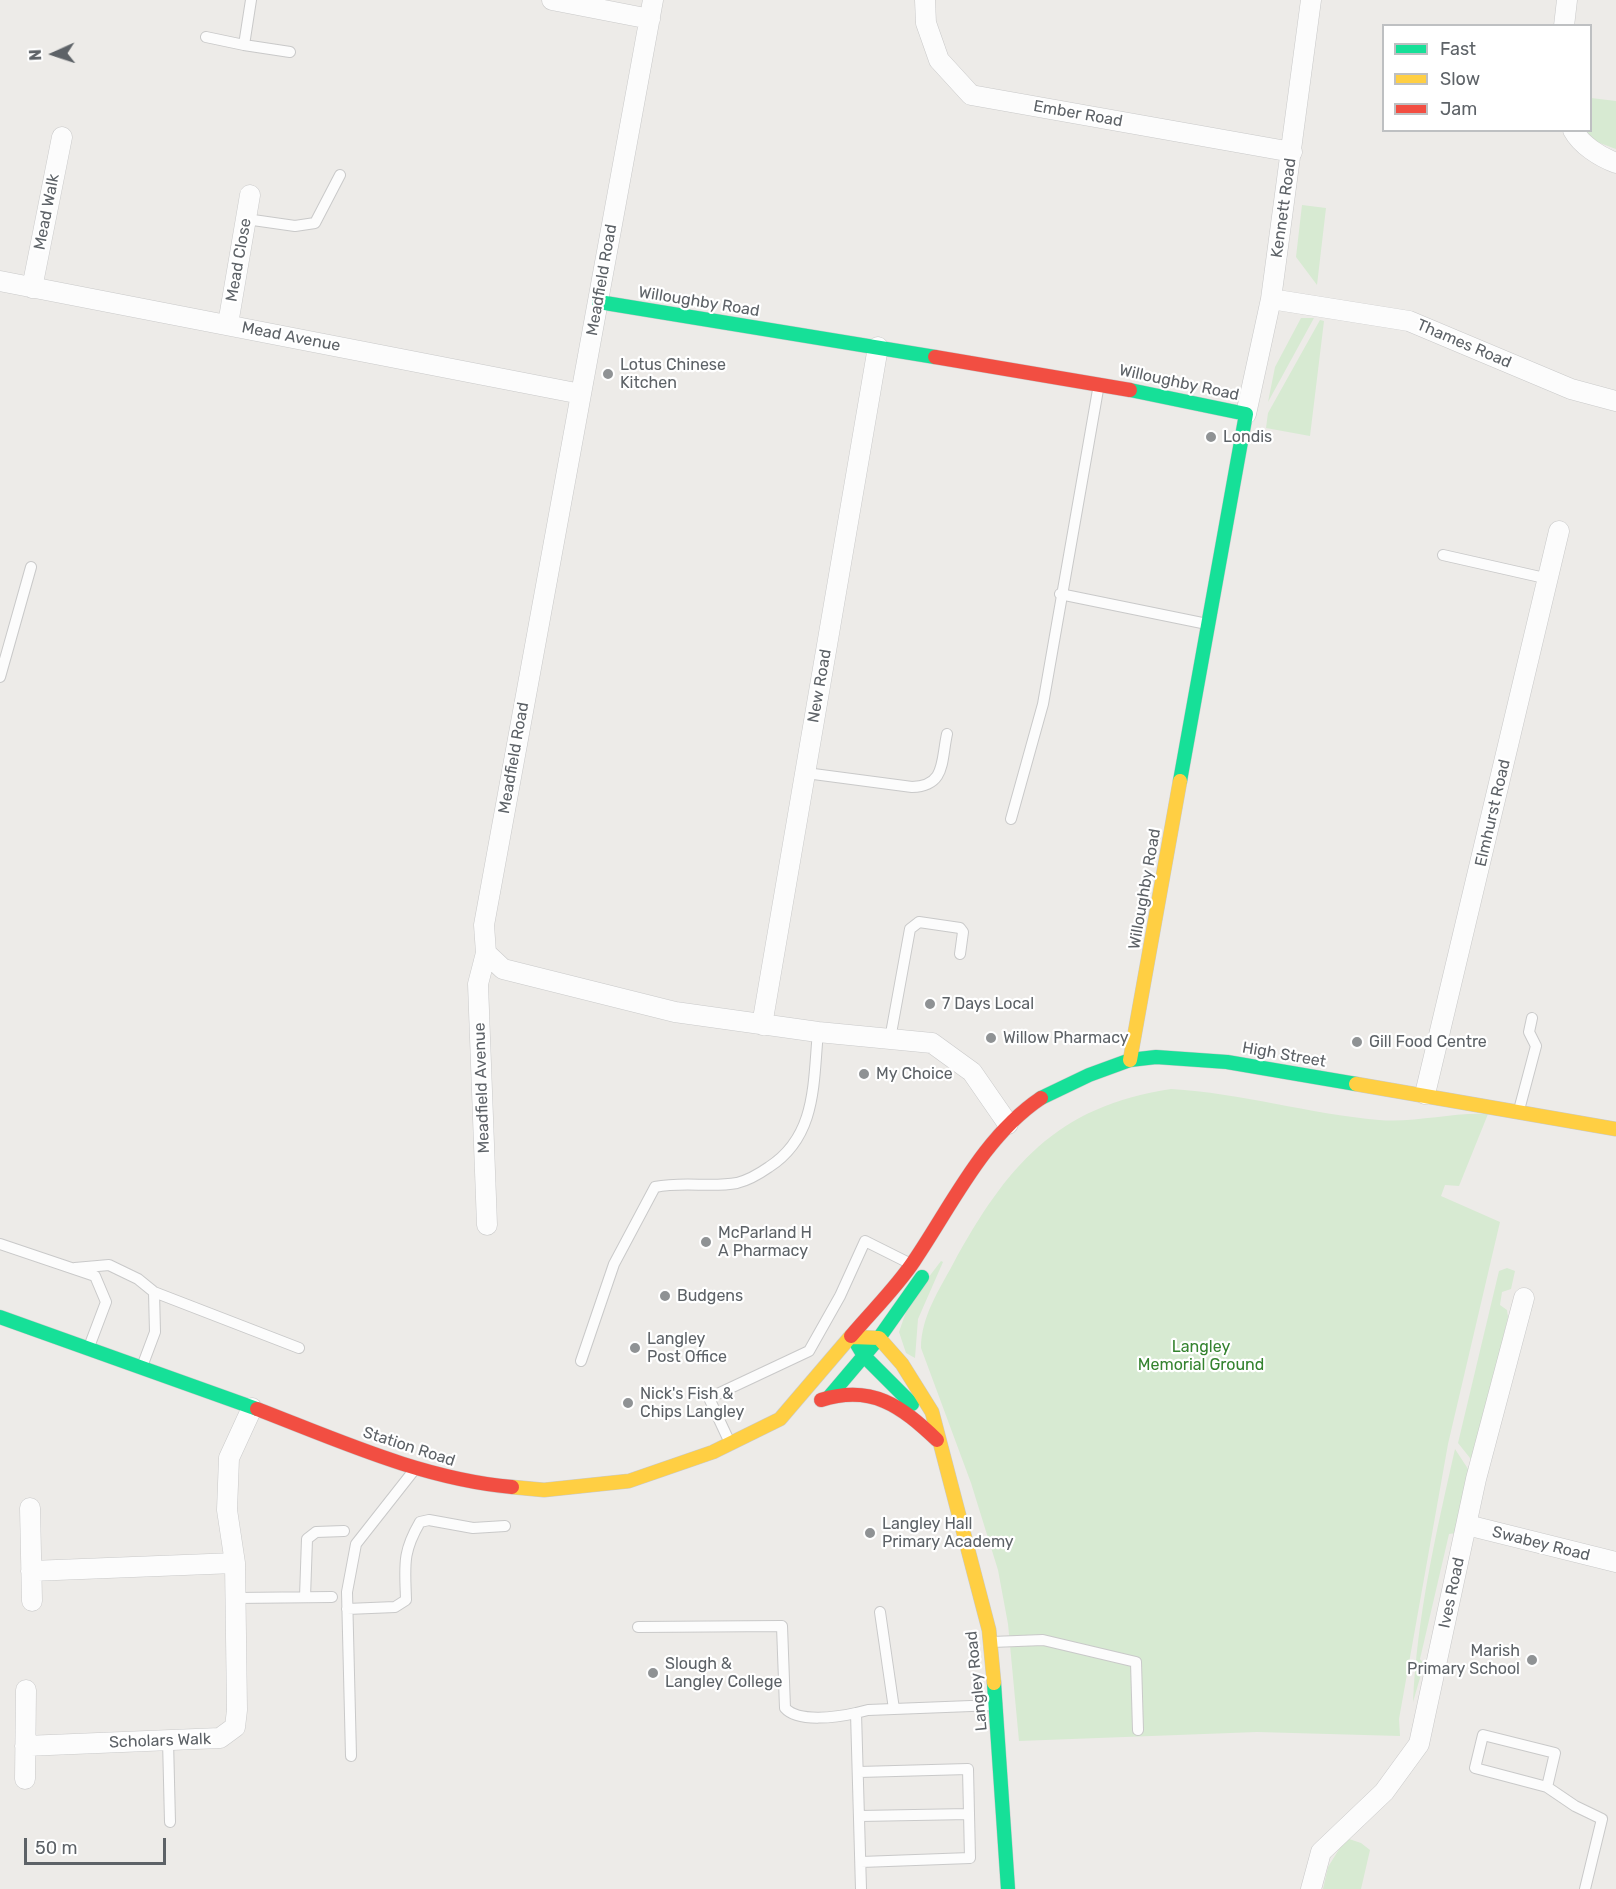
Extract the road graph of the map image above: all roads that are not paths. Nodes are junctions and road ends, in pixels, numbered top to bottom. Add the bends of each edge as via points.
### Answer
1 (251, 0) edge
2 (552, 0) edge
3 (925, 0) edge
4 (1311, 0) edge
5 (1567, 0) edge
6 (652, 9) edge
7 (1564, 24) edge
8 (206, 37) dead end
9 (244, 45) junction
10 (290, 52) dead end
11 (1574, 132) edge
12 (62, 137) dead end
13 (1293, 152) junction
14 (1616, 163) edge
15 (340, 175) dead end
16 (250, 195) dead end
17 (246, 219) junction
18 (0, 281) edge
19 (32, 288) junction
20 (1271, 299) junction
21 (598, 302) junction
22 (228, 324) junction
23 (878, 347) junction
24 (1099, 384) junction
25 (581, 394) junction
26 (1616, 401) edge
27 (1246, 414) junction
28 (1559, 531) dead end
29 (1443, 555) dead end
30 (31, 567) dead end
31 (1549, 579) junction
32 (1060, 594) junction
33 (1210, 624) junction
34 (0, 677) edge
35 (947, 734) dead end
36 (806, 772) junction
37 (1011, 819) dead end
38 (486, 953) junction
39 (960, 954) dead end
40 (1532, 1018) dead end
41 (762, 1025) junction
42 (818, 1032) junction
43 (890, 1039) junction
44 (1130, 1060) junction
45 (1425, 1094) junction
46 (1519, 1113) junction
47 (1008, 1124) junction
48 (1616, 1129) edge
49 (978, 1162) junction
50 (488, 1225) dead end
51 (944, 1242) dead end
52 (0, 1244) edge
53 (933, 1261) dead end
54 (912, 1264) junction
55 (69, 1268) junction
56 (154, 1292) junction
57 (1518, 1305) dead end
58 (0, 1317) edge
59 (852, 1337) junction
60 (879, 1338) junction
61 (299, 1348) dead end
62 (88, 1349) junction
63 (864, 1356) junction
64 (581, 1361) dead end
65 (142, 1366) junction
66 (829, 1397) junction
67 (252, 1408) junction
68 (780, 1419) junction
69 (938, 1440) junction
70 (730, 1443) junction
71 (415, 1469) junction
72 (30, 1508) dead end
73 (506, 1526) dead end
74 (1467, 1526) junction
75 (344, 1531) dead end
76 (1616, 1562) edge
77 (235, 1563) junction
78 (31, 1571) junction
79 (305, 1597) junction
80 (332, 1597) dead end
81 (235, 1598) junction
82 (32, 1602) dead end
83 (347, 1609) junction
84 (880, 1612) dead end
85 (638, 1628) dead end
86 (992, 1642) junction
87 (26, 1690) dead end
88 (997, 1705) junction
89 (894, 1709) junction
90 (855, 1713) junction
91 (1138, 1730) dead end
92 (168, 1740) junction
93 (26, 1746) junction
94 (351, 1756) dead end
95 (859, 1772) junction
96 (25, 1779) dead end
97 (1547, 1787) junction
98 (969, 1815) junction
99 (860, 1816) junction
100 (170, 1822) dead end
101 (861, 1862) junction
102 (861, 1889) edge
103 (1008, 1889) edge
104 (1311, 1889) edge
105 (1585, 1889) edge

1 - 9 lane
2 - 6 street
3 - 13 street, Ember Road via 926,23 939,60 971,95
4 - 13 street, Kennett Road
5 - 7 street
6 - 21 street, Meadfield Road
8 - 9 lane
9 - 10 lane
11 - 14 street via 1605,159
12 - 19 street, Mead Walk
13 - 20 street, Kennett Road
15 - 17 lane via 315,223 295,226
16 - 17 street, Mead Close
17 - 22 street, Mead Close
18 - 19 street, Mead Avenue
19 - 22 street, Mead Avenue
20 - 26 street, Thames Road via 1409,321 1571,389
20 - 27 street, Kennett Road
21 - 23 main road, Willoughby Road
21 - 25 street, Meadfield Road
22 - 25 street, Mead Avenue
23 - 24 main road, Willoughby Road
23 - 36 street, New Road
24 - 27 main road, Willoughby Road
24 - 32 lane
25 - 38 street, Meadfield Road via 484,925
27 - 33 main road, Willoughby Road
28 - 31 street, Elmhurst Road
29 - 31 lane
30 - 34 lane
31 - 45 street, Elmhurst Road
32 - 33 lane
32 - 37 lane via 1042,704
33 - 44 main road, Willoughby Road
35 - 36 lane via 938,777 927,786
36 - 41 street, New Road
38 - 41 street via 503,969 675,1012
38 - 50 street, Meadfield Avenue via 478,984
39 - 43 lane via 960,928 919,922 910,928
40 - 46 lane via 1529,1032 1536,1046
41 - 42 street
42 - 43 street
42 - 64 lane via 811,1101 801,1136 789,1154 736,1183 686,1182 655,1187 614,1264
43 - 47 street via 932,1043 972,1072
44 - 45 main road, High Street via 1156,1057 1227,1062
44 - 47 main road, High Street via 1039,1099
45 - 46 main road, High Street
46 - 48 main road, High Street
47 - 49 main road, High Street
49 - 51 main road, High Street
49 - 54 main road, High Street
52 - 55 lane
53 - 60 main road
54 - 59 main road, High Street
54 - 70 lane via 865,1240 809,1351 709,1398
55 - 56 lane via 109,1265
55 - 62 lane via 95,1276 106,1302
56 - 61 lane
56 - 65 lane via 155,1332
57 - 74 street, Ives Road
58 - 62 main road, Station Road
59 - 60 main road
59 - 63 main road, Langley Road
59 - 68 main road, Station Road
60 - 63 main road
60 - 69 main road, Langley Road via 902,1364 932,1412
62 - 65 main road, Station Road
63 - 66 main road
63 - 69 main road, Langley Road via 924,1416
65 - 67 main road, Station Road
66 - 68 main road
66 - 69 main road via 867,1393 878,1396 914,1417
67 - 71 main road, Station Road
67 - 77 street, Scholars Walk via 229,1458 227,1510
68 - 70 main road, Station Road
69 - 86 main road, Langley Road
70 - 71 main road, Station Road via 628,1481 544,1490 487,1485
71 - 83 lane via 356,1544 346,1592
72 - 78 street
73 - 83 lane via 473,1528 420,1522 405,1553 406,1600 395,1607
74 - 76 street, Swabey Road
74 - 104 street, Ives Road via 1419,1744 1384,1792 1321,1852
75 - 79 lane via 316,1532 307,1539
77 - 78 street
77 - 81 street, Scholars Walk
78 - 82 street
79 - 80 lane
79 - 81 lane
81 - 92 street, Scholars Walk via 235,1727 220,1738
83 - 94 lane
84 - 89 lane
85 - 90 lane via 782,1626 785,1708 803,1716
86 - 88 main road, Langley Road
86 - 91 lane via 1043,1640 1136,1662
87 - 93 street
88 - 89 lane
88 - 103 main road, Langley Road
89 - 90 lane
90 - 95 lane
92 - 93 street, Scholars Walk
92 - 100 lane
93 - 96 street
95 - 98 lane via 968,1769
95 - 99 lane
97 - 97 lane via 1475,1768 1484,1735 1555,1753
97 - 105 lane via 1602,1819
98 - 99 lane
98 - 101 lane via 970,1858
99 - 101 lane
101 - 102 lane

